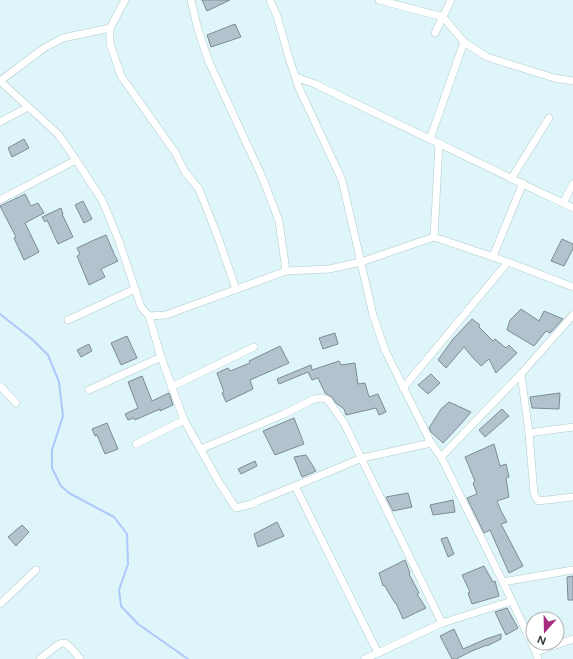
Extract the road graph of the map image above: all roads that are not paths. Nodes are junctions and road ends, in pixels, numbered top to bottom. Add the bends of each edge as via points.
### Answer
1 (125, 0) edge
2 (190, 0) edge
3 (270, 0) edge
4 (379, 0) edge
5 (451, 0) edge
6 (443, 17) junction
7 (110, 28) junction
8 (435, 33) dead end
9 (464, 42) junction
10 (296, 77) junction
11 (0, 81) edge
12 (573, 81) edge
13 (28, 107) junction
14 (548, 118) dead end
15 (0, 122) edge
16 (430, 139) junction
17 (439, 143) junction
18 (76, 160) junction
19 (512, 178) junction
20 (523, 183) junction
21 (573, 184) edge
22 (0, 200) edge
23 (563, 204) junction
24 (573, 208) edge
25 (434, 238) junction
26 (493, 257) junction
27 (361, 262) junction
28 (508, 262) junction
29 (286, 271) junction
30 (573, 287) edge
31 (135, 289) junction
32 (236, 289) junction
33 (573, 315) edge
34 (149, 316) junction
35 (68, 320) dead end
36 (254, 346) dead end
37 (161, 357) junction
38 (521, 374) junction
39 (0, 386) edge
40 (171, 387) junction
41 (403, 388) junction
42 (89, 390) dead end
43 (16, 403) dead end
44 (184, 420) junction
45 (573, 427) edge
46 (529, 433) junction
47 (431, 443) junction
48 (136, 444) dead end
49 (201, 448) junction
50 (441, 457) junction
51 (362, 458) junction
52 (296, 486) junction
53 (573, 498) edge
54 (36, 570) dead end
55 (573, 570) edge
56 (503, 582) junction
57 (512, 601) junction
58 (0, 604) edge
59 (442, 623) junction
60 (573, 639) edge
61 (378, 653) junction
62 (537, 655) edge
63 (40, 659) edge
64 (80, 659) edge
65 (365, 659) edge

1 - 7 street
2 - 29 street via 209,62 263,179 279,221
3 - 10 street
4 - 6 street
5 - 6 street
6 - 8 street
6 - 9 street
7 - 11 street via 63,38 44,48
7 - 32 street via 110,44 121,76 199,189
9 - 12 street via 487,57 554,78
9 - 16 street
10 - 16 street
10 - 27 street via 342,180
11 - 13 street
13 - 15 street
13 - 18 street via 58,134
14 - 19 street
16 - 17 street
17 - 19 street
17 - 25 street
18 - 22 street
18 - 31 street via 102,200
19 - 20 street
20 - 23 street
20 - 26 street
21 - 23 street
23 - 24 street
25 - 26 street
25 - 27 street
26 - 28 street
27 - 29 street via 329,269
27 - 41 street via 373,315 385,350
28 - 30 street
28 - 41 street
29 - 32 street
31 - 34 street via 142,307
31 - 35 street
32 - 34 street via 166,315
33 - 38 street
34 - 37 street
36 - 40 street
37 - 40 street
37 - 42 street
38 - 46 street
38 - 50 street
39 - 43 street
40 - 44 street
41 - 47 street
44 - 48 street
44 - 49 street
45 - 46 street
46 - 53 street via 534,494 538,501
47 - 50 street
47 - 51 street
49 - 51 street via 314,399 322,398 328,400 344,424
49 - 52 street via 236,508
50 - 56 street
51 - 52 street
51 - 59 street
52 - 61 street
54 - 58 street
55 - 56 street
56 - 57 street
57 - 59 street
57 - 62 street
59 - 61 street
60 - 62 street
61 - 65 street
63 - 64 street via 62,643

